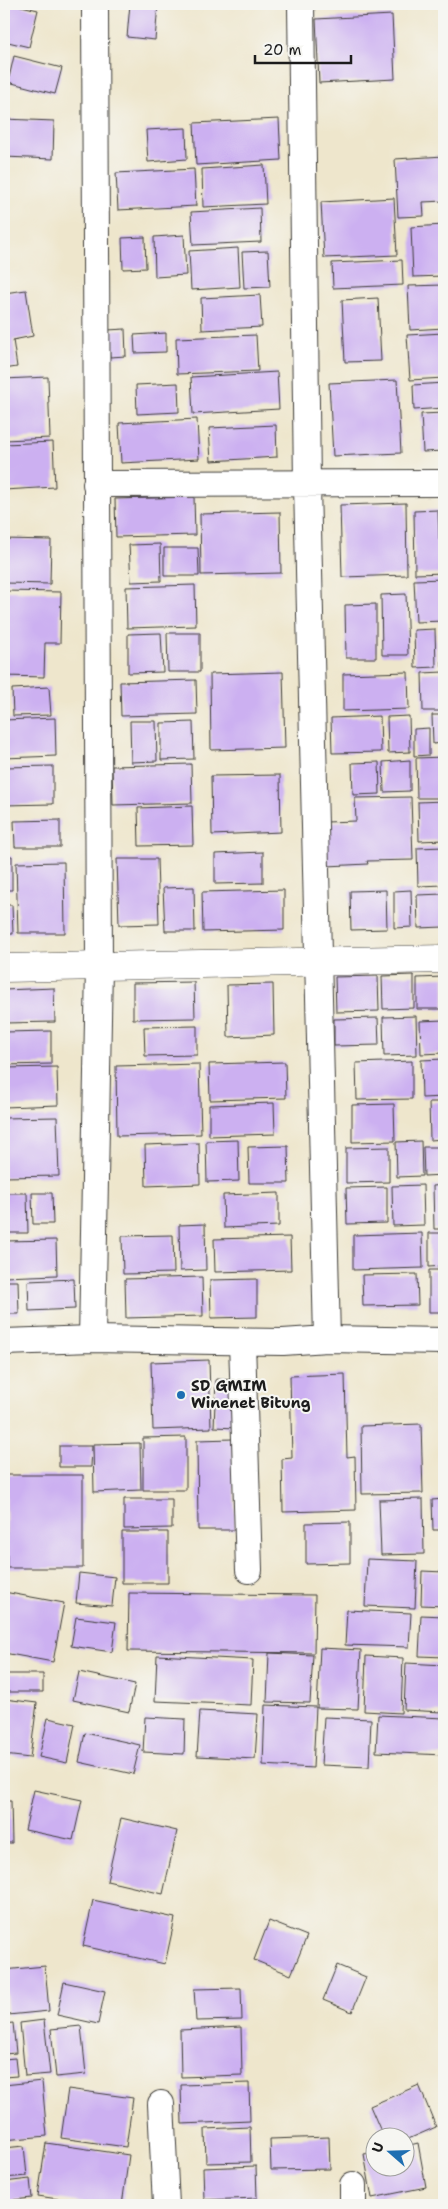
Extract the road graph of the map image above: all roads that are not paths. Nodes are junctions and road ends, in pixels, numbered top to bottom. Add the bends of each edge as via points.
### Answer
1 (95, 4) edge
2 (301, 4) edge
3 (444, 483) edge
4 (96, 484) junction
5 (307, 485) junction
6 (444, 959) edge
7 (319, 962) junction
8 (99, 966) junction
9 (4, 968) edge
10 (92, 1339) junction
11 (327, 1339) junction
12 (242, 1341) junction
13 (444, 1341) edge
14 (4, 1342) edge
15 (249, 1570) dead end
16 (161, 2104) dead end
17 (166, 2205) edge

1 - 4 street
2 - 5 street
3 - 5 street
4 - 5 street
4 - 8 street
5 - 7 street
6 - 7 street
7 - 8 street
7 - 11 street
8 - 9 street
8 - 10 street
10 - 12 street
10 - 14 street
11 - 12 street
11 - 13 street
12 - 15 street
16 - 17 street

